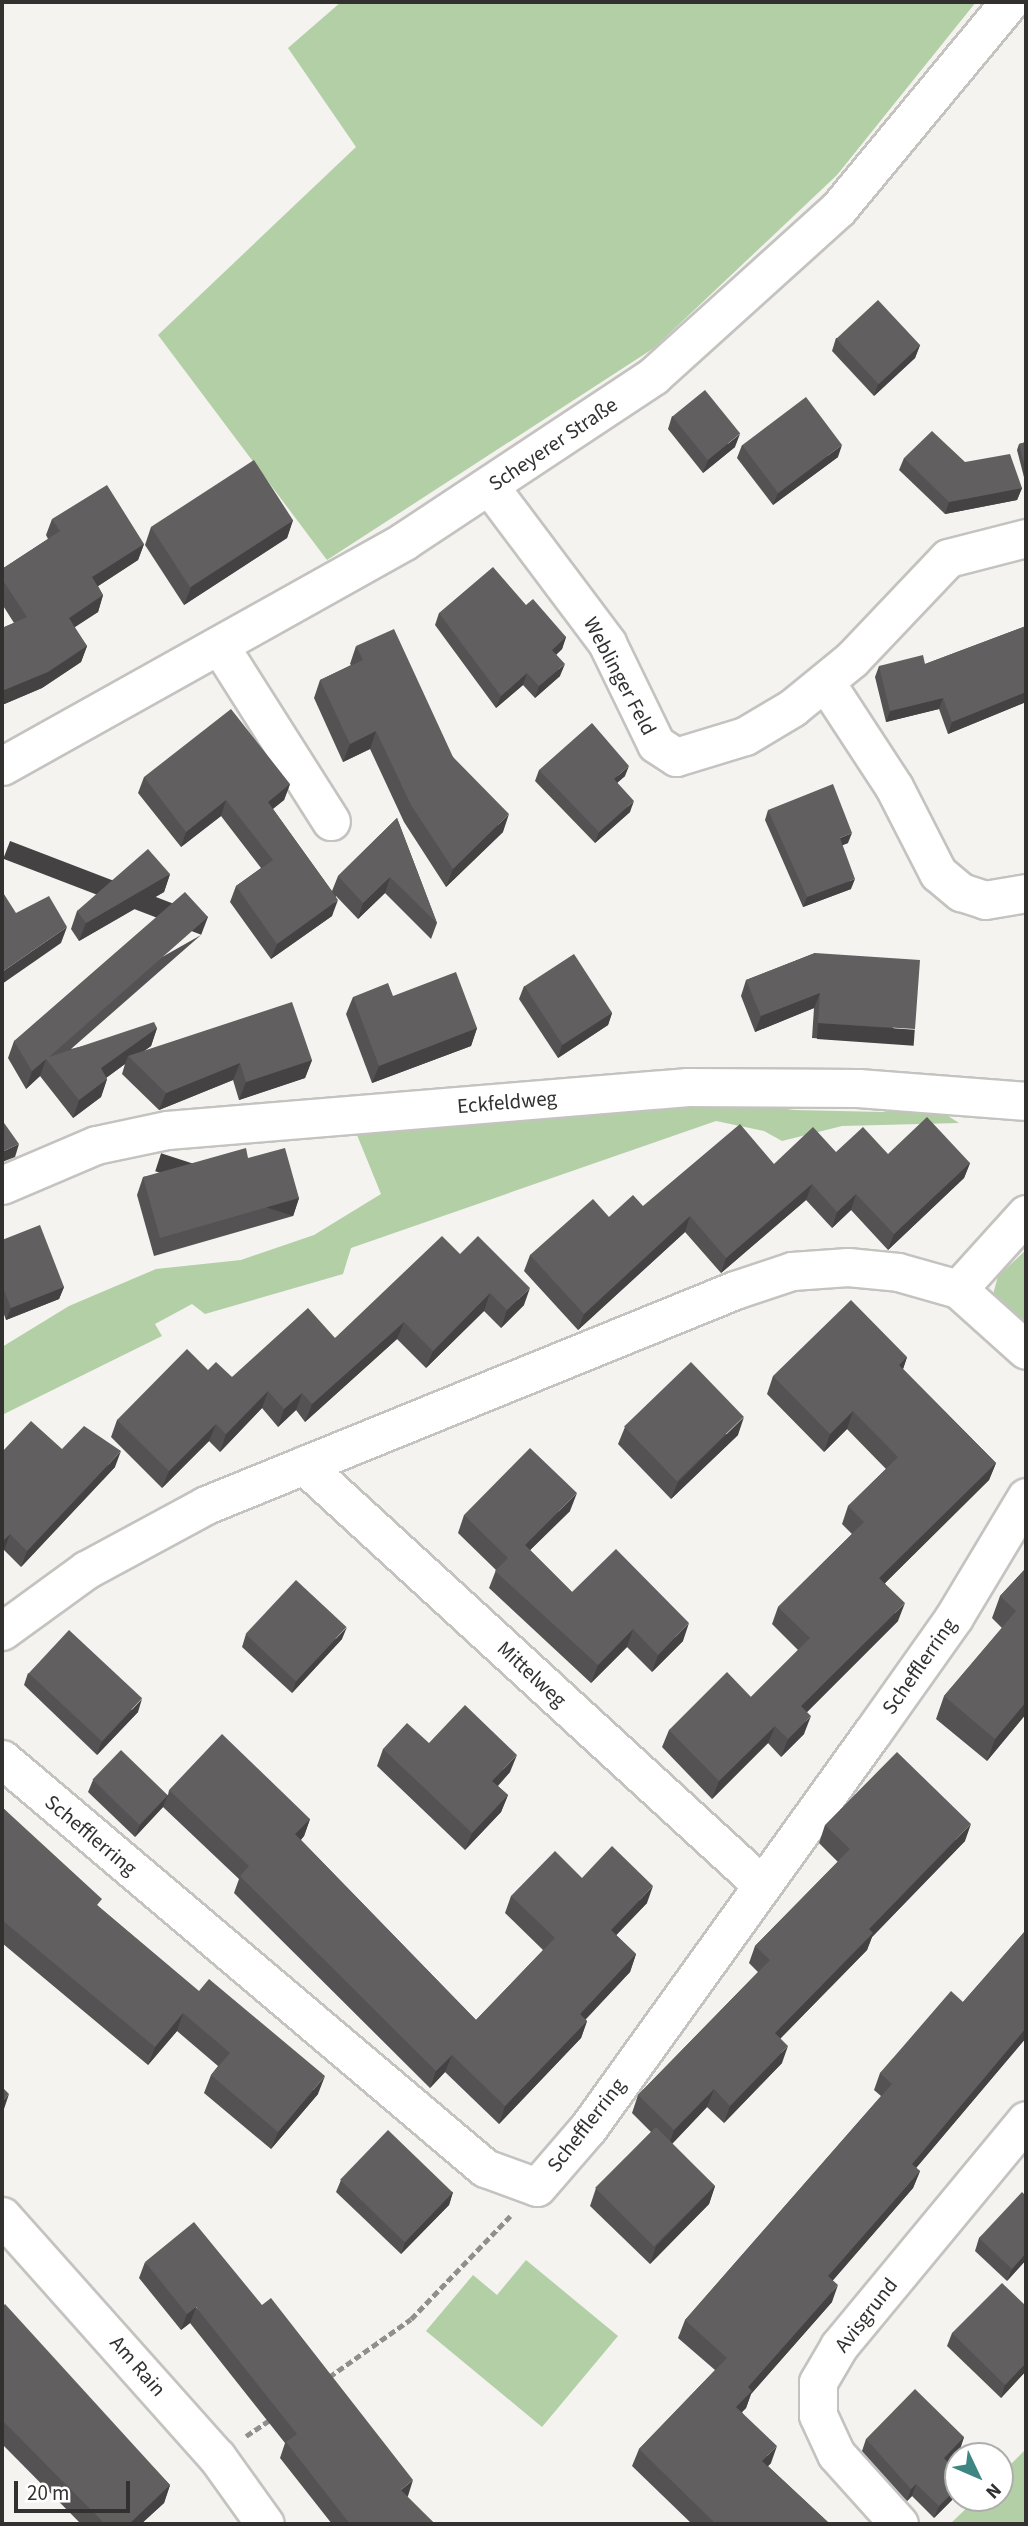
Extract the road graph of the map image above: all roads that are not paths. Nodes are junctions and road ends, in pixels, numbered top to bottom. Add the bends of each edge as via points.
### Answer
1 (1009, 2) edge
2 (490, 487) junction
3 (1026, 538) edge
4 (221, 648) junction
5 (826, 683) junction
6 (2, 766) edge
7 (331, 821) dead end
8 (1026, 893) edge
9 (1025, 1110) edge
10 (2, 1185) edge
11 (1026, 1214) edge
12 (958, 1289) junction
13 (1026, 1350) edge
14 (304, 1465) junction
15 (1026, 1497) edge
16 (2, 1631) edge
17 (2, 1759) edge
18 (761, 1884) junction
19 (1026, 2120) edge
20 (7, 2231) edge
21 (265, 2524) edge
22 (899, 2524) edge

1 - 2 street, Scheyerer Straße via 838,209 737,305 653,376
2 - 4 street, Scheyerer Straße
2 - 5 street, Weblinger Feld via 589,615 656,744 670,756 707,752 745,736
3 - 5 street, Weblinger Feld via 948,558
4 - 6 street, Scheyerer Straße
4 - 7 street
5 - 8 street via 887,776 938,873 961,892 985,900
9 - 10 street, Eckfeldweg via 858,1088 675,1088 167,1130 96,1145
11 - 12 street
12 - 13 street
12 - 14 street via 898,1272 792,1270
14 - 16 street via 206,1506 86,1570
14 - 18 street, Mittelweg
15 - 18 street, Schefflerring via 954,1617
17 - 18 street, Schefflerring via 485,2168 537,2187 588,2128
19 - 22 street, Avisgrund via 839,2346 818,2382 818,2415 836,2454
20 - 21 street, Am Rain via 217,2457

